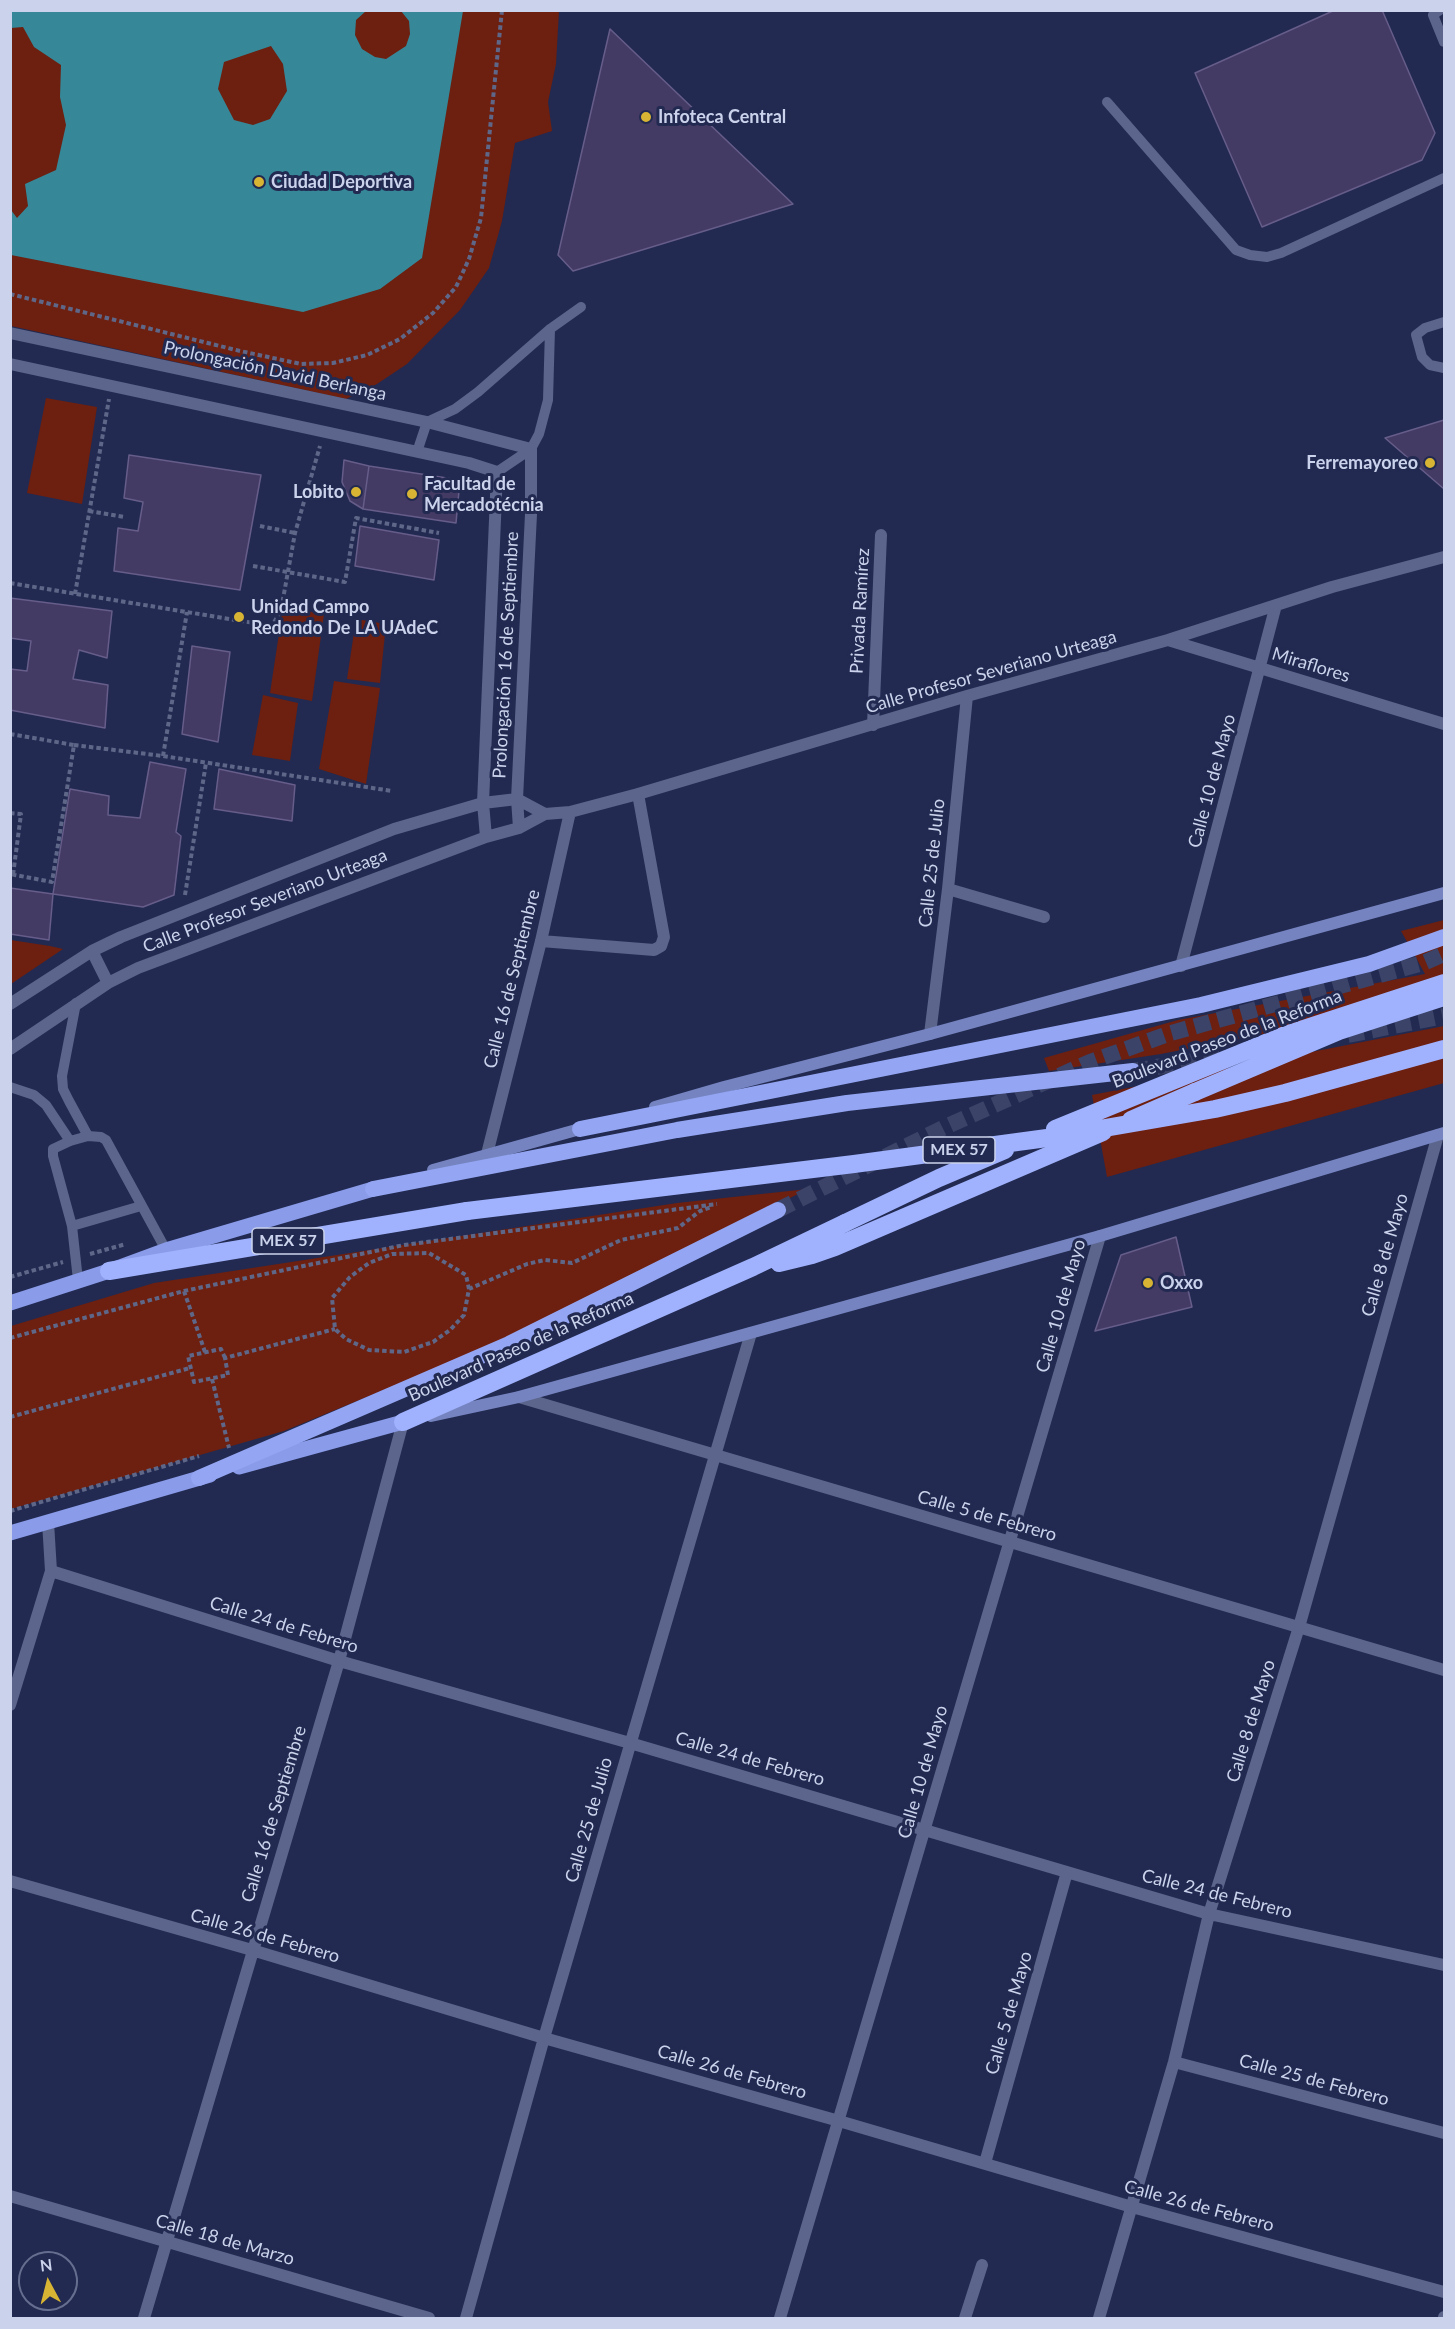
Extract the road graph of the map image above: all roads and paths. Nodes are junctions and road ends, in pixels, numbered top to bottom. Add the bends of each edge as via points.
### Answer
1 (502, 10) edge
2 (1434, 12) edge
3 (1444, 42) edge
4 (1107, 102) dead end
5 (1444, 178) edge
6 (10, 294) edge
7 (581, 307) dead end
8 (1444, 322) edge
9 (550, 329) junction
10 (10, 333) edge
11 (10, 364) edge
12 (1444, 368) edge
13 (112, 385) junction
14 (427, 422) junction
15 (324, 432) junction
16 (531, 448) junction
17 (417, 452) junction
18 (497, 472) junction
19 (89, 511) junction
20 (124, 517) dead end
21 (260, 526) dead end
22 (295, 533) junction
23 (439, 533) dead end
24 (881, 535) dead end
25 (1444, 557) edge
26 (253, 566) dead end
27 (288, 573) junction
28 (10, 583) edge
29 (75, 594) junction
30 (1276, 605) junction
31 (187, 612) junction
32 (1168, 640) junction
33 (1260, 669) junction
34 (967, 696) junction
35 (1444, 724) edge
36 (873, 725) junction
37 (10, 734) edge
38 (74, 746) junction
39 (163, 756) junction
40 (206, 763) junction
41 (392, 790) dead end
42 (638, 794) junction
43 (517, 799) junction
44 (483, 803) junction
45 (570, 812) junction
46 (10, 813) edge
47 (545, 814) junction
48 (519, 828) junction
49 (486, 837) junction
50 (12, 875) edge
51 (948, 889) junction
52 (1444, 893) edge
53 (182, 912) junction
54 (1044, 917) dead end
55 (1444, 937) edge
56 (541, 941) junction
57 (92, 951) junction
58 (1181, 966) junction
59 (108, 983) junction
60 (1444, 983) edge
61 (1444, 997) edge
62 (76, 1003) junction
63 (10, 1004) edge
64 (930, 1034) junction
65 (10, 1049) edge
66 (1444, 1049) edge
67 (1132, 1071) tunnel mouth
68 (10, 1087) edge
69 (580, 1129) junction
70 (1441, 1134) edge
71 (88, 1137) junction
72 (70, 1141) junction
73 (487, 1154) junction
74 (373, 1189) junction
75 (141, 1206) junction
76 (778, 1210) tunnel mouth
77 (72, 1226) junction
78 (1100, 1236) junction
79 (166, 1250) junction
80 (753, 1267) junction
81 (109, 1271) junction
82 (78, 1280) junction
83 (469, 1289) junction
84 (184, 1291) junction
85 (10, 1303) edge
86 (335, 1329) junction
87 (751, 1333) junction
88 (10, 1338) edge
89 (205, 1352) junction
90 (225, 1358) junction
91 (190, 1368) junction
92 (212, 1379) junction
93 (519, 1397) junction
94 (10, 1417) edge
95 (404, 1422) junction
96 (218, 1451) dead end
97 (207, 1454) dead end
98 (716, 1457) junction
99 (199, 1478) junction
100 (10, 1510) edge
101 (48, 1522) junction
102 (10, 1533) edge
103 (1010, 1541) junction
104 (51, 1571) junction
105 (1299, 1628) junction
106 (339, 1661) junction
107 (1444, 1670) edge
108 (10, 1705) edge
109 (630, 1743) junction
110 (925, 1829) junction
111 (1067, 1872) junction
112 (10, 1881) edge
113 (1209, 1914) junction
114 (252, 1950) junction
115 (1444, 1965) edge
116 (544, 2038) junction
117 (1174, 2062) junction
118 (839, 2121) junction
119 (1444, 2133) edge
120 (985, 2163) junction
121 (10, 2196) edge
122 (1132, 2206) junction
123 (167, 2242) junction
124 (982, 2265) dead end
125 (1444, 2292) edge
126 (144, 2319) edge
127 (429, 2319) edge
128 (466, 2319) edge
129 (780, 2319) edge
130 (965, 2319) edge
131 (1099, 2319) edge

1 - 6 path via 481,218 469,259 456,287 433,313 400,339 367,355 333,363 302,364
2 - 3 lane
4 - 5 lane via 1236,250 1250,255 1267,257 1281,253
7 - 9 lane
8 - 12 lane via 1416,335 1422,357
9 - 14 lane via 478,392
9 - 16 lane via 548,400
10 - 14 street, Prolongación David Berlanga
11 - 13 street
13 - 15 street
13 - 19 path
14 - 16 street, Prolongación David Berlanga
14 - 17 lane
15 - 17 street
15 - 22 path
16 - 18 lane
16 - 43 street, Prolongación 16 de Septiembre
17 - 18 street
18 - 44 street, Prolongación 16 de Septiembre
19 - 20 path
19 - 29 path
21 - 22 path
22 - 27 path
23 - 27 path via 356,518 345,582
24 - 36 street, Privada Ramírez
25 - 30 street, Calle Profesor Severiano Urteaga
26 - 27 path
27 - 31 path via 281,610 272,626
28 - 29 path
29 - 31 path
30 - 32 street, Calle Profesor Severiano Urteaga
30 - 33 street, Calle 10 de Mayo
31 - 39 path
32 - 33 street, Miraflores
32 - 34 street, Calle Profesor Severiano Urteaga
33 - 35 street, Miraflores
33 - 58 street, Calle 10 de Mayo
34 - 36 street, Calle Profesor Severiano Urteaga
34 - 51 street, Calle 25 de Julio
36 - 42 street, Calle Profesor Severiano Urteaga
37 - 38 path
38 - 39 path
38 - 50 path via 52,882
39 - 40 path
40 - 41 path
40 - 53 path
42 - 45 street, Calle Profesor Severiano Urteaga
42 - 56 street via 664,937 661,946 654,950
43 - 44 street, Calle Profesor Severiano Urteaga
43 - 47 street
43 - 48 street, Prolongación 16 de Septiembre
44 - 49 street, Prolongación 16 de Septiembre
44 - 53 street, Calle Profesor Severiano Urteaga via 394,828
45 - 47 street, Calle Profesor Severiano Urteaga
45 - 56 street, Calle 16 de Septiembre
46 - 50 path via 21,814
47 - 48 street, Calle Profesor Severiano Urteaga
48 - 49 street, Calle Profesor Severiano Urteaga
49 - 59 street, Calle Profesor Severiano Urteaga via 244,927
51 - 54 street
51 - 64 street, Calle 25 de Julio
52 - 58 main road
53 - 57 street, Calle Profesor Severiano Urteaga
55 - 69 highway via 1369,964 1119,1023
56 - 73 street, Calle 16 de Septiembre
57 - 59 street
57 - 63 street, Calle Profesor Severiano Urteaga
58 - 64 main road
59 - 62 street, Calle Profesor Severiano Urteaga
60 - 80 highway, Boulevard Paseo de la Reforma / MEX 57, bridge via 1285,1035 939,1178
61 - 80 highway, bridge via 1339,1031 812,1255
62 - 65 street, Calle Profesor Severiano Urteaga
62 - 71 lane via 63,1089
64 - 69 main road
66 - 81 highway, MEX 57, bridge via 1215,1109 1047,1138 467,1211
67 - 74 highway via 847,1102 677,1130
68 - 72 lane via 34,1095 46,1105
69 - 73 main road
70 - 78 main road
70 - 105 street, Calle 8 de Mayo
71 - 72 lane
71 - 75 lane via 106,1140
72 - 77 lane via 52,1152
73 - 74 main road
74 - 79 main road
75 - 77 lane
75 - 79 lane
76 - 99 highway via 509,1344
77 - 82 lane
78 - 87 main road
78 - 103 street, Calle 10 de Mayo
79 - 81 main road
80 - 95 highway, Boulevard Paseo de la Reforma / MEX 57
81 - 82 main road, MEX 57
82 - 85 main road, MEX 57
83 - 84 path via 527,1264 545,1260 572,1263 621,1240 678,1228 717,1204 404,1245
83 - 86 path via 464,1315 450,1330 433,1342 404,1352 369,1350
83 - 86 path via 466,1275 429,1253 392,1254 350,1276 332,1298
84 - 88 path
84 - 89 path
86 - 90 path
87 - 93 main road
87 - 98 street, Calle 25 de Julio
89 - 90 path via 221,1349
89 - 91 path via 188,1356
90 - 92 path via 228,1375
91 - 92 path via 194,1382
91 - 94 path
92 - 96 path via 229,1448
93 - 95 main road
93 - 98 street, Calle 5 de Febrero
95 - 99 main road, Boulevard Paseo de la Reforma / MEX 57
95 - 106 street, Calle 16 de Septiembre
97 - 100 path
98 - 103 street, Calle 5 de Febrero
98 - 109 street, Calle 25 de Julio
99 - 101 main road, Boulevard Paseo de la Reforma / MEX 57
101 - 102 main road, Boulevard Paseo de la Reforma / MEX 57
101 - 104 street
103 - 105 street, Calle 5 de Febrero
103 - 110 street, Calle 10 de Mayo
104 - 106 street, Calle 24 de Febrero
104 - 108 street
105 - 107 street, Calle 5 de Febrero
105 - 113 street, Calle 8 de Mayo
106 - 109 street, Calle 24 de Febrero
106 - 114 street, Calle 16 de Septiembre
109 - 110 street, Calle 24 de Febrero
109 - 116 street, Calle 25 de Julio
110 - 111 street, Calle 24 de Febrero
110 - 118 street, Calle 10 de Mayo
111 - 113 street, Calle 24 de Febrero
111 - 120 street, Calle 5 de Mayo
112 - 114 street, Calle 26 de Febrero
113 - 115 street, Calle 24 de Febrero
113 - 117 street, Calle 8 de Mayo
114 - 116 street, Calle 26 de Febrero
114 - 123 street, Calle 16 de Septiembre
116 - 118 street, Calle 26 de Febrero
116 - 128 street, Calle 25 de Julio
117 - 119 street, Calle 25 de Febrero
117 - 122 street, Calle 8 de Mayo
118 - 120 street, Calle 26 de Febrero
118 - 129 street, Calle 10 de Mayo
120 - 122 street, Calle 26 de Febrero
121 - 123 street, Calle 18 de Marzo
122 - 125 street, Calle 26 de Febrero
122 - 131 street, Calle 8 de Mayo
123 - 126 street, Calle 16 de Septiembre
123 - 127 street, Calle 18 de Marzo
124 - 130 street

